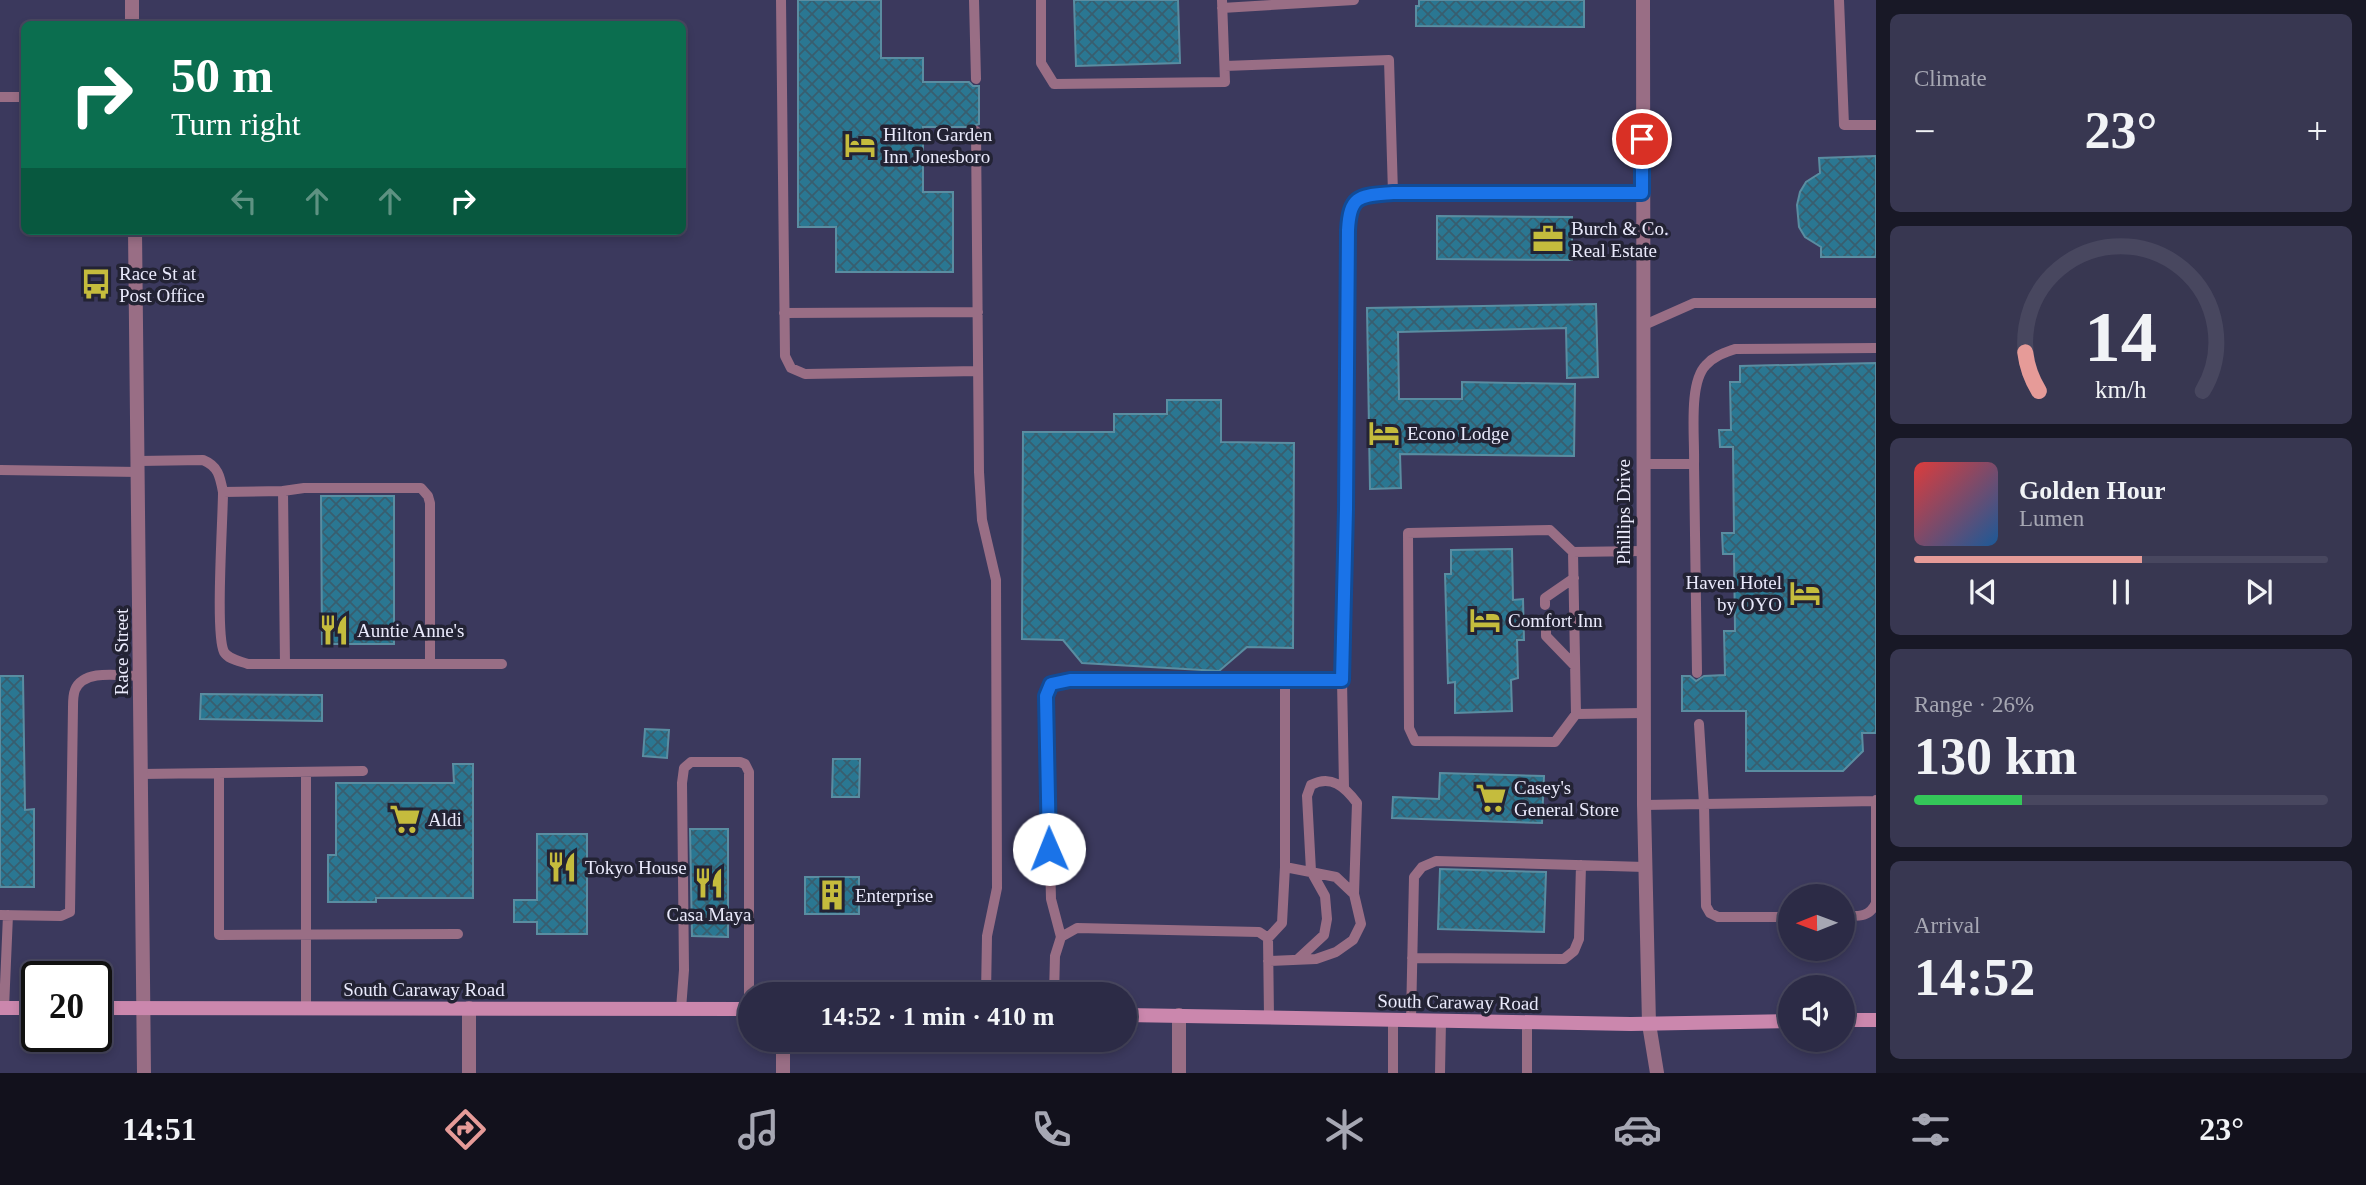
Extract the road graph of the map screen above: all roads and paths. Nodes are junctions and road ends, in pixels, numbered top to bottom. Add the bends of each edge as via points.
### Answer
1 (132, 0) edge
2 (781, 0) edge
3 (974, 0) edge
4 (1041, 0) edge
5 (1354, 0) edge
6 (1643, 0) edge
7 (1839, 0) edge
8 (1222, 4) edge
9 (132, 21) edge
10 (1225, 66) junction
11 (976, 79) dead end
12 (0, 97) edge
13 (21, 97) edge
14 (1876, 125) edge
15 (976, 131) dead end
16 (1393, 193) junction
17 (1642, 193) junction
18 (135, 235) edge
19 (1876, 303) edge
20 (978, 312) junction
21 (785, 313) junction
22 (1642, 326) junction
23 (1876, 348) edge
24 (978, 371) junction
25 (1642, 464) junction
26 (1695, 464) junction
27 (139, 466) junction
28 (0, 470) edge
29 (283, 491) junction
30 (223, 492) junction
31 (1642, 551) junction
32 (1573, 552) junction
33 (1574, 578) junction
34 (1545, 605) dead end
35 (1546, 631) dead end
36 (285, 664) junction
37 (430, 664) junction
38 (502, 664) dead end
39 (1575, 666) junction
40 (1698, 673) dead end
41 (140, 676) junction
42 (1342, 680) junction
43 (1284, 681) junction
44 (1576, 713) junction
45 (1643, 713) junction
46 (1699, 724) dead end
47 (363, 771) dead end
48 (306, 772) junction
49 (219, 773) junction
50 (141, 774) junction
51 (1344, 787) junction
52 (1876, 800) edge
53 (1704, 804) junction
54 (1644, 805) junction
55 (1581, 865) junction
56 (1285, 867) junction
57 (1645, 867) junction
58 (1311, 871) junction
59 (1354, 894) junction
60 (4, 915) edge
61 (1778, 916) edge
62 (1855, 916) edge
63 (458, 933) dead end
64 (305, 934) junction
65 (1061, 937) junction
66 (1268, 938) junction
67 (1412, 958) junction
68 (1297, 960) junction
69 (1268, 961) junction
70 (750, 982) edge
71 (986, 982) edge
72 (1054, 982) edge
73 (2, 1008) edge
74 (21, 1008) edge
75 (112, 1008) edge
76 (143, 1008) junction
77 (306, 1008) junction
78 (469, 1009) junction
79 (681, 1009) junction
80 (738, 1009) edge
81 (1137, 1015) edge
82 (1179, 1015) junction
83 (1269, 1017) junction
84 (1393, 1019) junction
85 (1411, 1020) junction
86 (1441, 1020) junction
87 (1855, 1020) edge
88 (1876, 1020) edge
89 (1778, 1021) edge
90 (1527, 1022) junction
91 (1649, 1024) junction
92 (783, 1052) edge
93 (144, 1073) edge
94 (469, 1073) edge
95 (783, 1073) edge
96 (1179, 1073) edge
97 (1393, 1073) edge
98 (1440, 1073) edge
99 (1527, 1073) edge
100 (1657, 1073) edge

1 - 9 street
2 - 21 lane
3 - 11 lane
4 - 10 lane via 1041,63 1054,84 1225,82
5 - 8 lane
6 - 17 street, Phillips Drive
7 - 14 lane via 1844,125
8 - 10 lane
10 - 16 lane via 1388,60
12 - 13 lane
15 - 20 lane
16 - 17 lane
16 - 42 lane via 1356,199 1349,210
17 - 22 street, Phillips Drive
18 - 27 street, Race Street
19 - 22 lane via 1694,303
20 - 21 lane
20 - 24 lane
21 - 24 lane via 785,356 790,368 805,374
22 - 25 street, Phillips Drive
23 - 26 lane via 1735,349 1718,355 1704,366 1695,385
24 - 71 lane via 982,520 996,580 997,888 987,936
25 - 26 lane
25 - 31 street, Phillips Drive
26 - 40 lane
27 - 28 lane
27 - 30 lane via 212,463 220,474
27 - 41 street, Race Street
29 - 30 lane
29 - 36 lane
29 - 37 lane via 421,488 428,496
30 - 36 lane via 224,651 231,659 248,664
31 - 32 lane
31 - 45 street, Phillips Drive
32 - 33 lane
32 - 44 lane via 1550,530 1408,533 1409,728 1415,741 1555,741
33 - 34 lane via 1545,598
33 - 39 lane
35 - 39 lane
36 - 37 lane
37 - 38 lane
39 - 44 lane
41 - 50 street, Race Street
41 - 60 lane via 93,675 75,689 70,912 61,916
42 - 43 lane
42 - 51 lane
43 - 56 lane
43 - 65 lane via 1070,680 1051,684 1046,696 1051,900
44 - 45 lane
45 - 54 street, Phillips Drive
46 - 53 lane
47 - 48 lane
48 - 49 lane
48 - 64 lane
49 - 50 lane
49 - 64 lane via 219,935
50 - 76 street, Race Street
51 - 58 lane via 1320,780 1311,785 1307,796
51 - 59 lane via 1357,803
52 - 53 lane
52 - 62 lane via 1876,903 1864,916
53 - 54 lane
53 - 61 lane via 1706,906 1710,913 1718,917
54 - 57 street, Phillips Drive
55 - 57 lane
55 - 67 lane via 1579,939 1564,959
55 - 67 lane via 1436,861 1422,867 1414,877
56 - 58 lane
56 - 66 lane via 1282,923
57 - 91 street, Phillips Drive
58 - 59 lane via 1336,877
58 - 68 lane via 1325,896 1327,919 1324,935
59 - 68 lane via 1361,924 1353,940 1317,959
60 - 73 lane
63 - 64 lane
64 - 77 lane
65 - 66 lane via 1077,928 1259,932
65 - 72 lane
66 - 69 lane
67 - 85 lane
68 - 69 lane
69 - 83 lane
70 - 79 lane via 749,772 740,762 691,762 682,778
73 - 74 main road
75 - 76 main road, South Caraway Road
76 - 77 main road, South Caraway Road
76 - 93 street, Race Street
77 - 78 main road, South Caraway Road
78 - 79 main road, South Caraway Road
78 - 94 street
79 - 80 main road, South Caraway Road
81 - 82 main road, South Caraway Road
82 - 83 main road, South Caraway Road
82 - 96 street
83 - 84 main road, South Caraway Road
84 - 85 main road, South Caraway Road
84 - 97 lane
85 - 86 main road, South Caraway Road
86 - 90 main road, South Caraway Road
86 - 98 lane
87 - 88 main road
89 - 91 main road, South Caraway Road
90 - 91 main road, South Caraway Road
90 - 99 lane
91 - 100 street, Phillips Drive
92 - 95 street

